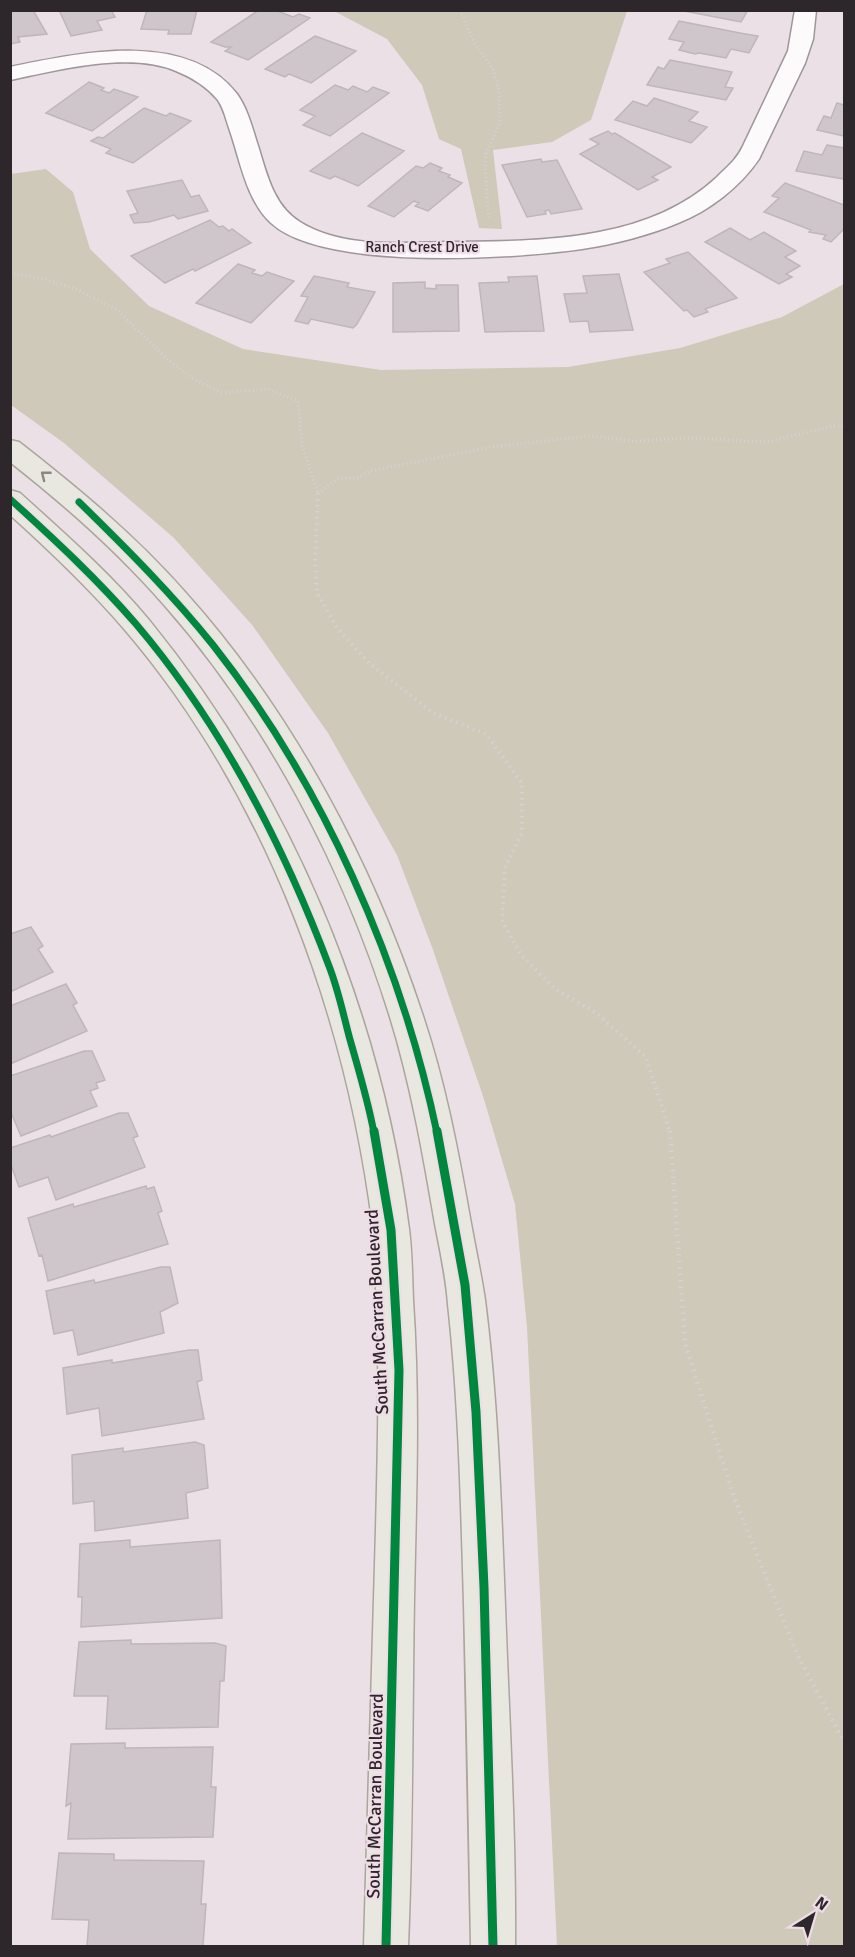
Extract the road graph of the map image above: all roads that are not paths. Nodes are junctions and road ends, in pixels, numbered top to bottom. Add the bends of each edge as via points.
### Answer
1 (806, 10) edge
2 (10, 74) edge
3 (10, 448) edge
4 (10, 499) edge
5 (386, 1947) edge
6 (493, 1947) edge

1 - 2 street, Ranch Crest Drive via 803,42 791,72 745,162 719,189 672,216 618,235 557,245 372,249 335,243 289,224 270,207 228,97 210,79 183,66 125,57 80,60
6 -> 3 main road via 480,1477 467,1302 424,1075 393,976 321,813 232,670 160,582 79,502
4 - 5 main road, South McCarran Boulevard via 77,560 136,624 187,690 243,778 330,968 369,1105 391,1230 399,1370

